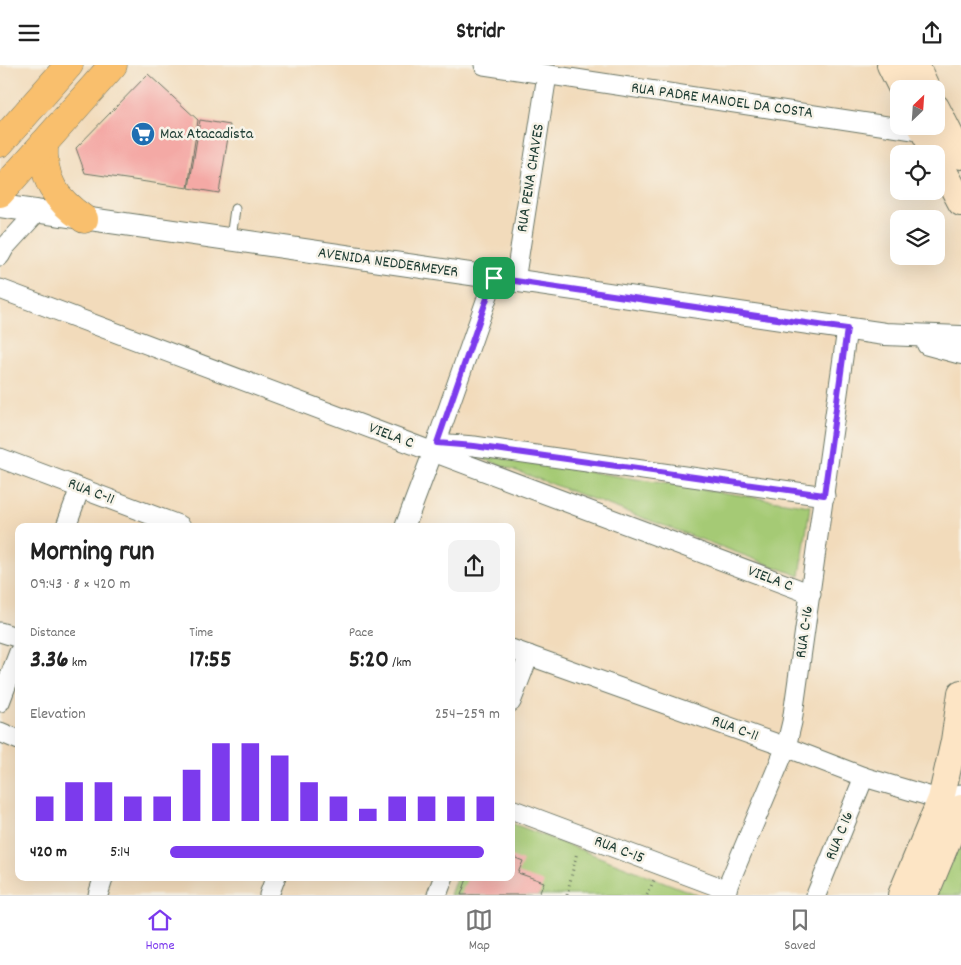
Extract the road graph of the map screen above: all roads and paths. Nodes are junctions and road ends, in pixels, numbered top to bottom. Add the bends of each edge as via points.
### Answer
1 (69, 65) edge
2 (113, 65) edge
3 (484, 65) edge
4 (890, 65) edge
5 (916, 65) edge
6 (547, 75) junction
7 (898, 80) edge
8 (923, 80) edge
9 (941, 142) edge
10 (0, 143) edge
11 (44, 143) junction
12 (0, 193) edge
13 (961, 203) edge
14 (0, 206) edge
15 (235, 209) dead end
16 (37, 212) junction
17 (84, 219) junction
18 (230, 240) junction
19 (0, 257) edge
20 (504, 279) junction
21 (0, 289) edge
22 (847, 329) junction
23 (896, 336) junction
24 (961, 337) edge
25 (961, 353) edge
26 (435, 448) junction
27 (0, 458) edge
28 (80, 488) junction
29 (824, 495) junction
30 (67, 523) edge
31 (173, 523) edge
32 (406, 523) edge
33 (811, 594) junction
34 (0, 632) edge
35 (15, 637) edge
36 (515, 650) edge
37 (529, 655) junction
38 (15, 663) edge
39 (515, 692) edge
40 (961, 693) edge
41 (0, 703) edge
42 (0, 732) edge
43 (15, 738) edge
44 (786, 747) junction
45 (864, 777) junction
46 (954, 800) edge
47 (515, 811) edge
48 (580, 835) junction
49 (102, 881) edge
50 (274, 881) edge
51 (442, 881) edge
52 (726, 893) edge
53 (98, 895) edge
54 (269, 895) edge
55 (437, 895) edge
56 (566, 895) edge
57 (816, 895) edge
58 (901, 895) edge
59 (925, 895) edge

1 - 10 main road
2 - 11 main road
3 - 6 street, RUA PADRE MANOEL DA COSTA
4 - 7 main road
5 - 8 main road
6 - 9 street, RUA PADRE MANOEL DA COSTA
6 - 20 street, RUA PENA CHAVES
9 - 13 main road
11 - 12 main road
11 - 17 main road via 43,159 52,187 60,200
14 - 16 street, AVENIDA NEDDERMEYER
15 - 18 lane
16 - 17 street, AVENIDA NEDDERMEYER
16 - 19 street via 4,247
17 - 18 street, AVENIDA NEDDERMEYER
18 - 20 street, AVENIDA NEDDERMEYER
20 - 22 street, AVENIDA NEDDERMEYER
20 - 26 street, RUA PENA CHAVES
21 - 26 street, VIELA C
22 - 23 street, AVENIDA NEDDERMEYER
22 - 29 street, RUA C-16
23 - 24 street, AVENIDA NEDDERMEYER
23 - 25 street, AVENIDA NEDDERMEYER
26 - 29 street via 474,446
26 - 32 street, RUA PENA CHAVES
26 - 33 street, VIELA C
27 - 28 street, RUA C-11
28 - 30 street
28 - 31 street, RUA C-11
29 - 33 street, RUA C-16
33 - 44 street, RUA C-16
34 - 35 street
36 - 37 street, RUA C-11
37 - 39 street
37 - 44 street, RUA C-11
38 - 41 street
40 - 46 main road via 954,741
42 - 43 street
44 - 45 street, RUA C-11
44 - 52 street, RUA C-16
45 - 46 street, RUA C-11
45 - 57 street, RUA C 16
46 - 58 main road
46 - 59 main road
47 - 48 street, RUA C-15
48 - 52 street, RUA C-15
48 - 56 path
49 - 53 street
50 - 54 street
51 - 55 street

